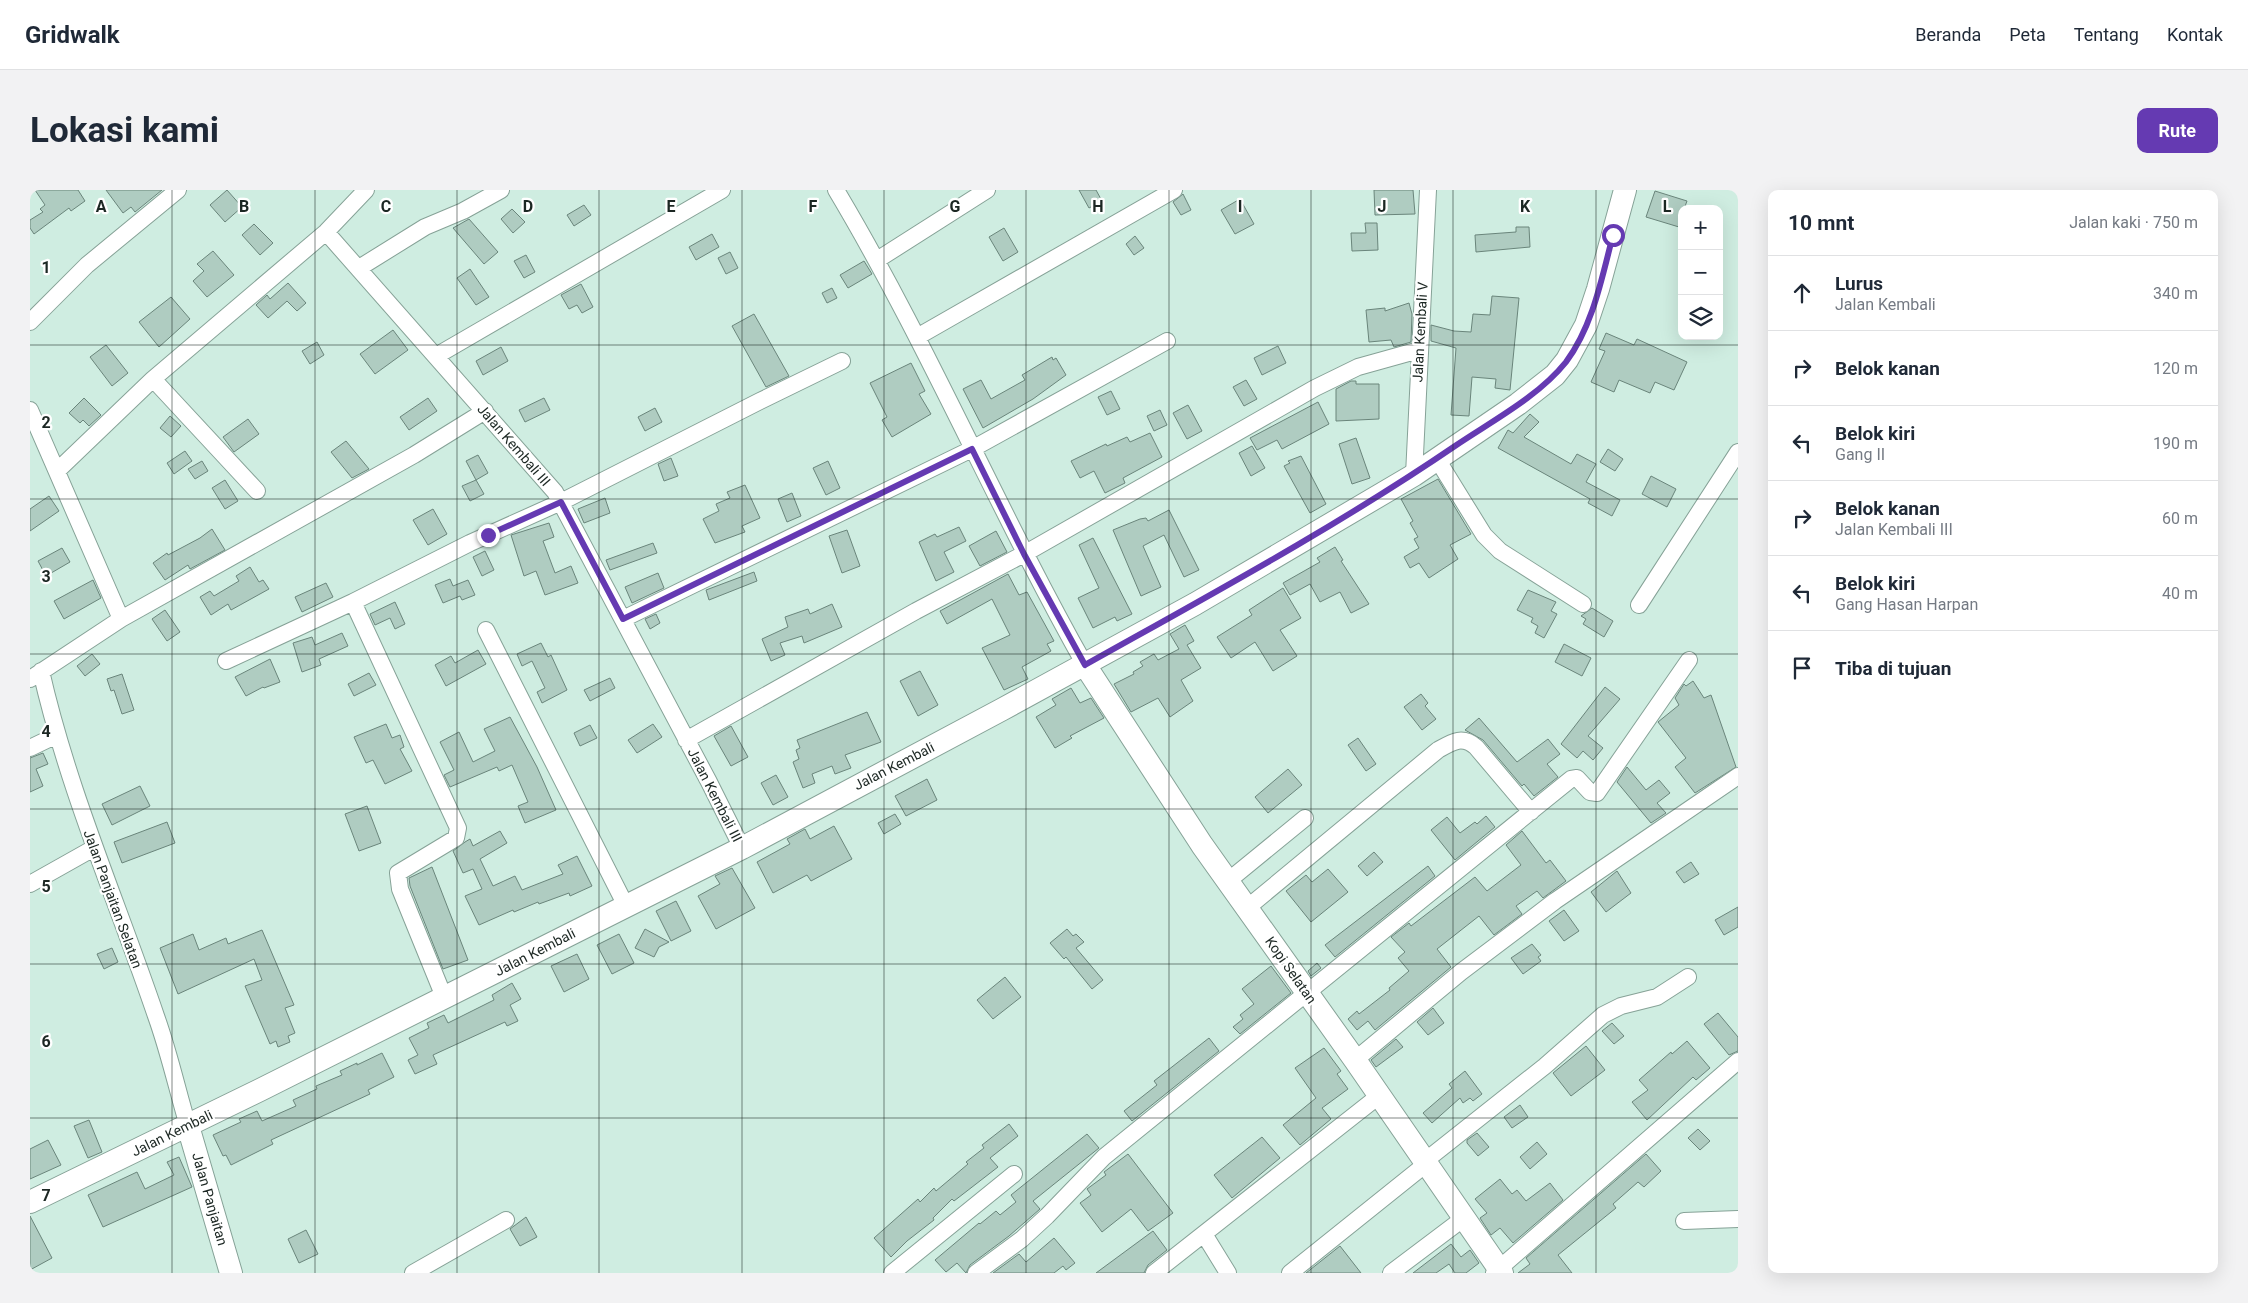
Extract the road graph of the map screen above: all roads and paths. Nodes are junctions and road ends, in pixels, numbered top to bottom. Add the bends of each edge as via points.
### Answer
1 (178, 190) edge
2 (366, 190) edge
3 (502, 190) edge
4 (722, 190) edge
5 (836, 190) edge
6 (988, 190) edge
7 (1174, 190) edge
8 (1428, 190) edge
9 (1625, 190) edge
10 (326, 232) junction
11 (878, 260) junction
12 (359, 268) junction
13 (30, 322) edge
14 (917, 337) junction
15 (1167, 341) dead end
16 (1419, 350) junction
17 (436, 356) junction
18 (842, 361) dead end
19 (153, 379) junction
20 (30, 410) edge
21 (484, 411) junction
22 (972, 449) junction
23 (1738, 452) edge
24 (1437, 459) junction
25 (57, 471) junction
26 (1414, 475) junction
27 (257, 491) dead end
28 (561, 502) junction
29 (1024, 554) junction
30 (353, 602) junction
31 (1583, 604) dead end
32 (1639, 605) dead end
33 (121, 619) junction
34 (623, 619) junction
35 (486, 630) dead end
36 (1689, 660) dead end
37 (226, 661) dead end
38 (1085, 665) junction
39 (35, 675) edge
40 (57, 735) junction
41 (686, 740) junction
42 (30, 748) edge
43 (1738, 776) edge
44 (1531, 812) junction
45 (1305, 818) dead end
46 (94, 848) junction
47 (742, 848) junction
48 (1228, 881) junction
49 (30, 884) edge
50 (626, 906) junction
51 (1247, 908) junction
52 (1688, 977) dead end
53 (1307, 992) junction
54 (444, 997) junction
55 (1355, 1060) junction
56 (1738, 1061) edge
57 (1380, 1095) junction
58 (188, 1126) junction
59 (1426, 1163) junction
60 (1014, 1174) dead end
61 (30, 1202) edge
62 (1464, 1218) junction
63 (1738, 1219) edge
64 (506, 1220) dead end
65 (1684, 1221) dead end
66 (1204, 1234) junction
67 (1498, 1272) edge
68 (231, 1273) edge
69 (413, 1273) edge
70 (892, 1273) edge
71 (976, 1273) edge
72 (1154, 1273) edge
73 (1228, 1273) edge
74 (1290, 1273) edge
75 (1391, 1273) edge

1 - 13 street via 87,265
2 - 10 street
3 - 12 street via 425,227
4 - 17 street
5 - 11 street
6 - 11 street
7 - 14 street
8 - 16 street, Jalan Kembali V
9 - 24 street, Jalan Kembali via 1586,326 1567,360 1518,404
10 - 12 street, Jalan Kembali III
10 - 19 street
11 - 14 street
12 - 17 street, Jalan Kembali III
14 - 22 street
15 - 22 street
16 - 26 street, Jalan Kembali V
16 - 29 street via 1358,367 1315,388
17 - 21 street, Jalan Kembali III
18 - 28 street
19 - 25 street
19 - 27 street
20 - 25 street
21 - 28 street, Jalan Kembali III
21 - 33 street via 414,455
22 - 29 street
22 - 34 street
23 - 32 street
24 - 26 street, Jalan Kembali
24 - 31 street via 1484,535 1500,550
25 - 33 street
26 - 38 street, Jalan Kembali
28 - 30 street
28 - 34 street, Jalan Kembali III
29 - 38 street
29 - 41 street
30 - 37 street
30 - 54 street via 458,828 456,838 398,873 400,889
33 - 39 street
34 - 41 street, Jalan Kembali III
35 - 50 street
36 - 44 street via 1596,792 1590,792 1574,778
38 - 47 street, Jalan Kembali
38 - 48 street, Kopi Selatan
39 - 40 street, Jalan Panjaitan Selatan
40 - 42 street
40 - 46 street, Jalan Panjaitan Selatan
41 - 47 street, Jalan Kembali III
43 - 55 street via 1555,901 1461,972
44 - 51 street via 1476,747 1470,742 1454,740
44 - 53 street
45 - 48 street
46 - 49 street
46 - 58 street, Jalan Panjaitan Selatan via 157,1019
47 - 50 street, Jalan Kembali
48 - 51 street, Kopi Selatan
50 - 54 street, Jalan Kembali
51 - 53 street, Kopi Selatan
52 - 59 street via 1658,997 1621,1006 1603,1015
53 - 55 street, Kopi Selatan
53 - 71 street via 1104,1157 1022,1239
54 - 58 street, Jalan Kembali
55 - 57 street, Kopi Selatan
56 - 67 street
57 - 59 street, Kopi Selatan
57 - 66 street
58 - 61 street, Jalan Kembali
58 - 68 street, Jalan Panjaitan
59 - 62 street, Kopi Selatan
59 - 74 street
60 - 70 street
62 - 67 street, Kopi Selatan
62 - 75 street
63 - 65 street
64 - 69 street
66 - 72 street
66 - 73 street

